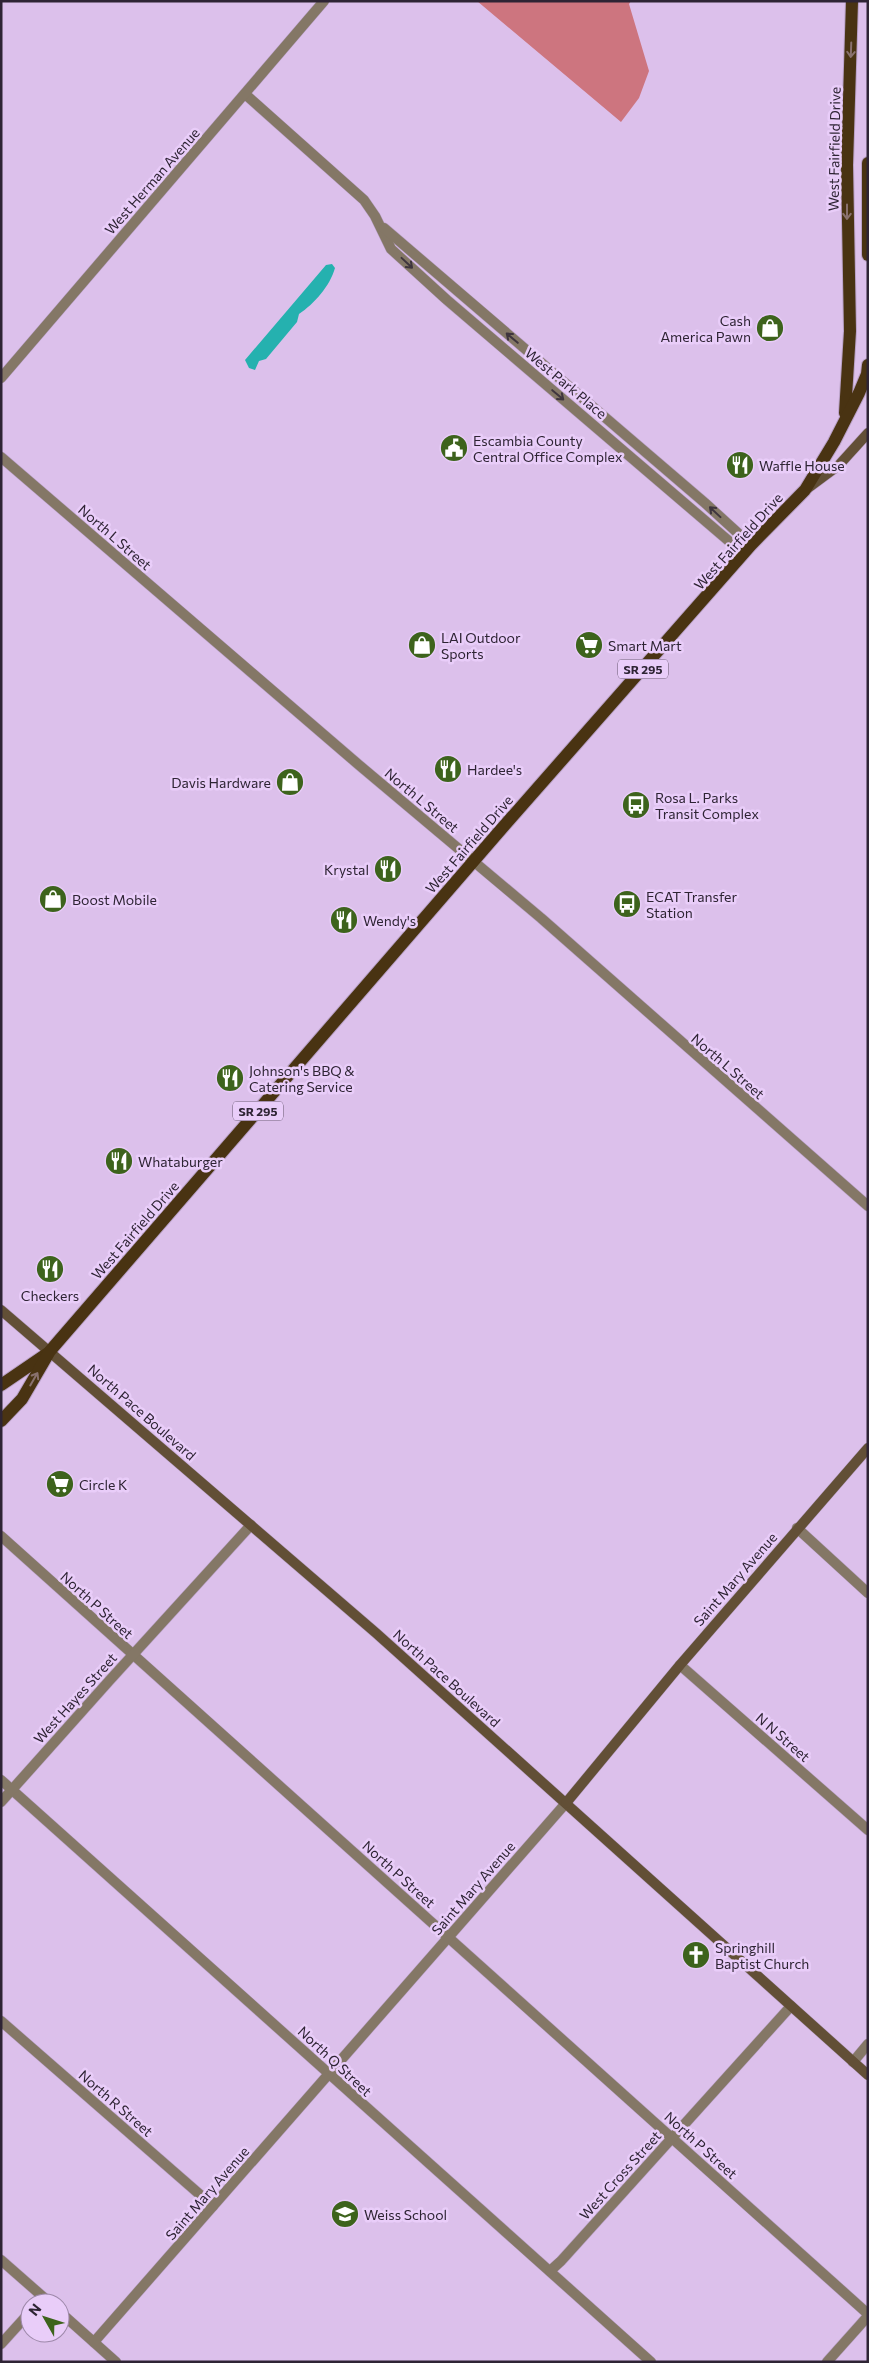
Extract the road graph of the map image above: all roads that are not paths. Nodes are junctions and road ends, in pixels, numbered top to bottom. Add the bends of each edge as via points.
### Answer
1 (324, 1) edge
2 (852, 1) edge
3 (245, 94) junction
4 (868, 163) edge
5 (868, 255) edge
6 (868, 371) edge
7 (1, 378) edge
8 (848, 390) junction
9 (845, 421) junction
10 (868, 433) edge
11 (1, 457) edge
12 (805, 490) junction
13 (747, 550) junction
14 (474, 862) junction
15 (868, 1206) edge
16 (1, 1310) edge
17 (50, 1351) junction
18 (1, 1385) edge
19 (1, 1421) edge
20 (868, 1448) edge
21 (251, 1525) junction
22 (797, 1528) junction
23 (1, 1536) edge
24 (868, 1593) edge
25 (133, 1655) junction
26 (680, 1665) junction
27 (1, 1780) edge
28 (12, 1790) junction
29 (1, 1802) edge
30 (566, 1803) junction
31 (868, 1830) edge
32 (449, 1937) junction
33 (791, 2006) junction
34 (1, 2022) edge
35 (868, 2044) edge
36 (853, 2062) junction
37 (329, 2074) junction
38 (868, 2075) edge
39 (672, 2138) junction
40 (213, 2206) junction
41 (1, 2260) edge
42 (550, 2271) junction
43 (36, 2293) edge
44 (868, 2315) edge
45 (70, 2321) edge
46 (20, 2323) edge
47 (94, 2342) junction
48 (1, 2344) edge
49 (116, 2362) edge
50 (651, 2362) edge
51 (827, 2362) edge

1 - 3 street, West Herman Avenue
2 -> 8 main road, West Fairfield Drive / SR 295
3 - 7 street, West Herman Avenue
3 - 13 street, West Park Place via 364,200 391,249
4 - 5 main road
6 - 8 main road
6 - 9 main road, SR 295
8 - 9 main road, West Fairfield Drive / SR 295
9 - 12 main road, West Fairfield Drive / SR 295
10 - 12 main road via 839,465
11 - 14 street, North L Street
12 - 13 main road, West Fairfield Drive / SR 295
13 - 14 main road, West Fairfield Drive / SR 295
14 - 15 street, North L Street
14 - 17 main road, West Fairfield Drive / SR 295
16 - 17 main road, North Pace Boulevard
17 - 18 main road, West Fairfield Drive / SR 295
19 -> 17 main road, West Fairfield Drive / SR 295 via 22,1399
17 - 21 main road, North Pace Boulevard
20 - 22 main road, Saint Mary Avenue
21 - 25 street, West Hayes Street
21 - 30 main road, North Pace Boulevard
22 - 24 street
22 - 26 main road, Saint Mary Avenue
23 - 25 street, North P Street
25 - 28 street, West Hayes Street
25 - 32 street, North P Street
26 - 30 main road, Saint Mary Avenue
26 - 31 street, N N Street
27 - 28 street, North Q Street
28 - 29 street, West Hayes Street
28 - 37 street, North Q Street
30 - 32 street, Saint Mary Avenue
30 - 33 main road, North Pace Boulevard
32 - 37 street, Saint Mary Avenue
32 - 39 street, North P Street
33 - 36 main road, North Pace Boulevard
33 - 39 street, West Cross Street
34 - 40 street, North R Street
35 - 36 street
36 - 38 main road, North Pace Boulevard
37 - 40 street, Saint Mary Avenue
37 - 42 street, North Q Street
39 - 42 street, West Cross Street
39 - 44 street, North P Street
40 - 47 street, Saint Mary Avenue
41 - 43 street
42 - 50 street, North Q Street
44 - 51 street
45 - 47 street
46 - 48 street
47 - 49 street

